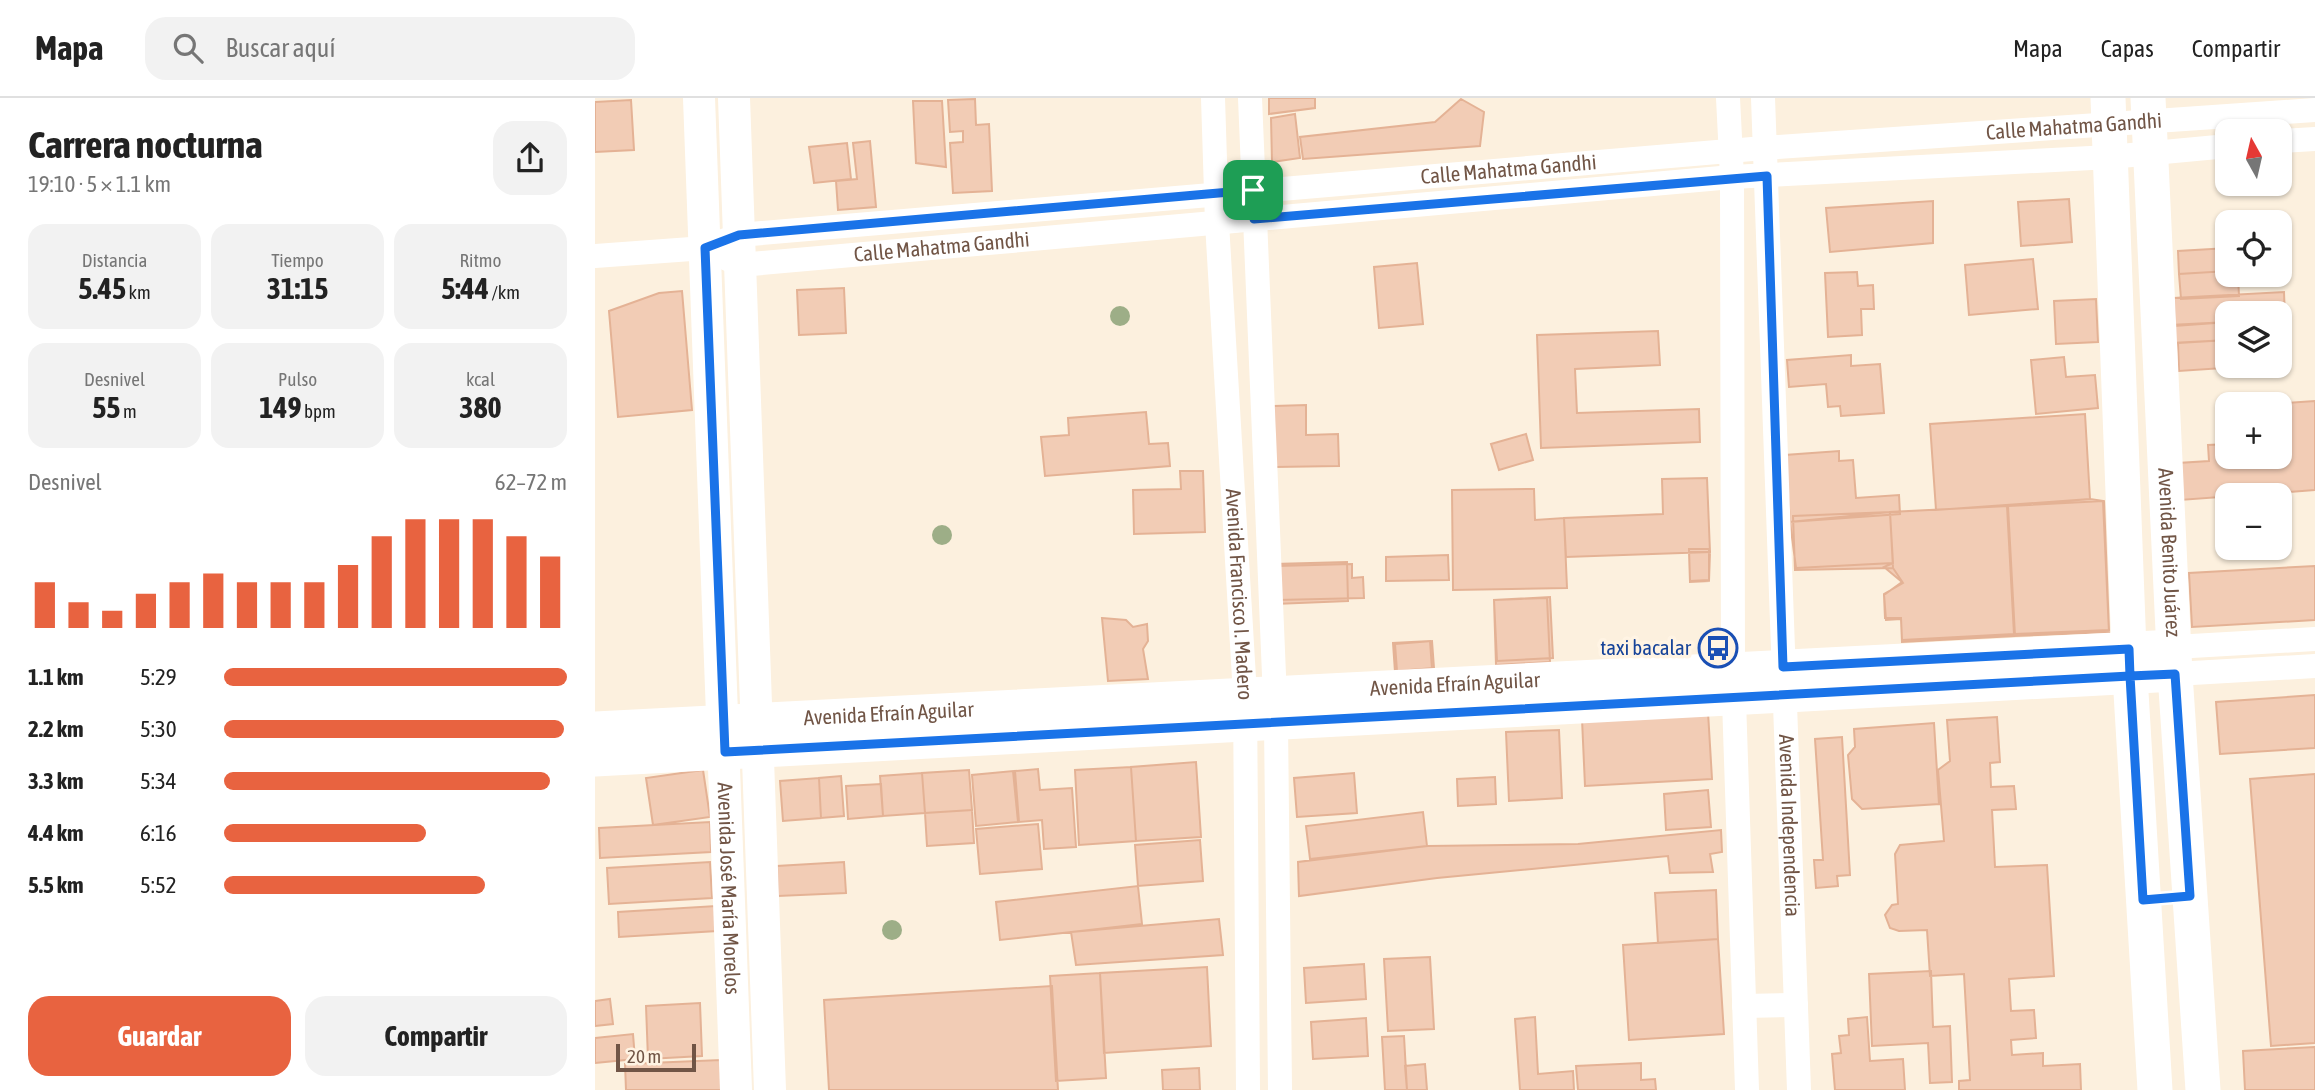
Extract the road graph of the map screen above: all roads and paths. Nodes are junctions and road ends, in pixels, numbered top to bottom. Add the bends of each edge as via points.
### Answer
1 (699, 98) edge
2 (734, 98) edge
3 (1213, 98) edge
4 (1250, 98) edge
5 (1728, 98) edge
6 (1763, 98) edge
7 (2315, 110) edge
8 (2149, 124) edge
9 (2109, 126) edge
10 (2315, 139) edge
11 (2293, 140) edge
12 (2215, 142) edge
13 (1764, 148) junction
14 (1731, 151) junction
15 (1767, 176) junction
16 (1732, 177) junction
17 (1253, 190) junction
18 (1216, 193) junction
19 (1254, 219) junction
20 (1217, 223) junction
21 (705, 248) junction
22 (740, 250) junction
23 (595, 256) edge
24 (2124, 529) junction
25 (2170, 560) junction
26 (2315, 639) edge
27 (2174, 660) junction
28 (2129, 663) junction
29 (2315, 666) edge
30 (1784, 681) junction
31 (1734, 684) junction
32 (1260, 709) junction
33 (595, 729) edge
34 (741, 736) junction
35 (595, 759) edge
36 (2190, 896) junction
37 (2143, 900) junction
38 (1796, 1005) junction
39 (1745, 1006) junction
40 (736, 1090) edge
41 (770, 1090) edge
42 (1248, 1090) edge
43 (1280, 1090) edge
44 (1747, 1090) edge
45 (1799, 1090) edge
46 (2155, 1090) edge
47 (2203, 1090) edge

1 - 21 street, Avenida José María Morelos
2 - 22 street, Avenida José María Morelos
3 - 18 street, Avenida Francisco I. Madero
4 - 17 street, Avenida Francisco I. Madero
5 - 14 street
6 - 13 street, Avenida Independencia
7 - 8 street, Calle Mahatma Gandhi
8 - 9 street, Calle Mahatma Gandhi
8 - 9 street, Calle Mahatma Gandhi
8 - 12 street, Calle Mahatma Gandhi
8 - 25 main road, Avenida Benito Juárez
9 - 13 street, Calle Mahatma Gandhi
9 - 15 street, Calle Mahatma Gandhi
9 - 24 main road, Avenida Benito Juárez
10 - 11 street
13 - 14 street, Calle Mahatma Gandhi
13 - 15 street, Avenida Independencia
14 - 16 street
14 - 17 street, Calle Mahatma Gandhi
15 - 16 street, Calle Mahatma Gandhi
15 - 30 street, Avenida Independencia
16 - 19 street, Calle Mahatma Gandhi
16 - 31 street
17 - 18 street, Calle Mahatma Gandhi
17 - 19 street, Avenida Francisco I. Madero
18 - 20 street, Avenida Francisco I. Madero
18 - 22 street, Calle Mahatma Gandhi
19 - 20 street, Calle Mahatma Gandhi
19 - 32 street, Avenida Francisco I. Madero
20 - 22 street, Calle Mahatma Gandhi
20 - 32 street, Avenida Francisco I. Madero
21 - 22 street
21 - 23 street
21 - 34 street, Avenida José María Morelos
22 - 34 street, Avenida José María Morelos
24 - 25 main road
24 - 28 main road, Avenida Benito Juárez
25 - 27 main road, Avenida Benito Juárez
26 - 27 street, Avenida Efraín Aguilar
27 - 28 main road, Avenida Efraín Aguilar
27 - 29 street, Avenida Efraín Aguilar
27 - 36 main road, Avenida Benito Juárez
28 - 30 main road, Avenida Efraín Aguilar
28 - 37 main road, Avenida Benito Juárez
30 - 31 main road, Avenida Efraín Aguilar
30 - 38 street, Avenida Independencia
31 - 32 main road, Avenida Efraín Aguilar
31 - 39 street
32 - 34 main road, Avenida Efraín Aguilar
32 - 42 street, Avenida Francisco I. Madero
32 - 43 street, Avenida Francisco I. Madero
33 - 34 main road, Avenida Efraín Aguilar
34 - 35 main road, Avenida Efraín Aguilar
34 - 40 street, Avenida José María Morelos
34 - 41 street, Avenida José María Morelos
36 - 37 main road
36 - 47 main road, Avenida Benito Juárez
37 - 46 main road, Avenida Benito Juárez
38 - 39 street
38 - 45 street, Avenida Independencia
39 - 44 street

